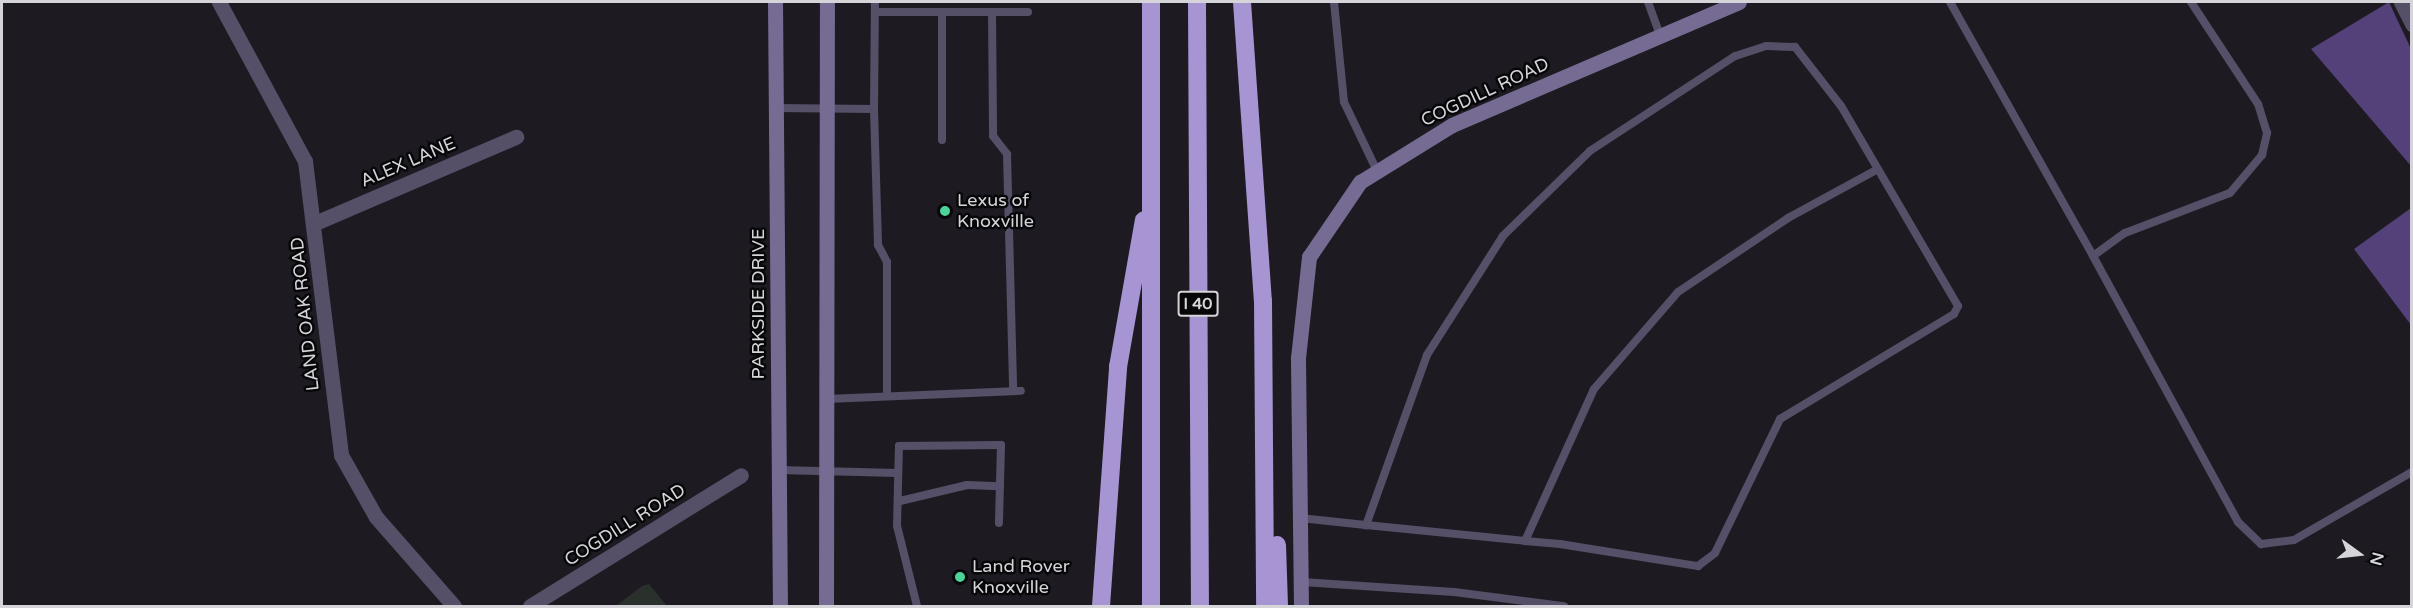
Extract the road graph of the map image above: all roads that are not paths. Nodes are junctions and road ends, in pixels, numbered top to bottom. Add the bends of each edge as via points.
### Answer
1 (219, 2) edge
2 (775, 2) edge
3 (826, 2) edge
4 (874, 2) edge
5 (1151, 2) edge
6 (1197, 2) edge
7 (1242, 2) edge
8 (1334, 2) edge
9 (1648, 2) edge
10 (1739, 2) edge
11 (1950, 2) edge
12 (2191, 2) edge
13 (2401, 2) edge
14 (875, 12) junction
15 (942, 12) junction
16 (992, 12) junction
17 (1028, 12) dead end
18 (2412, 24) edge
19 (1660, 35) junction
20 (776, 108) junction
21 (874, 109) junction
22 (826, 110) junction
23 (516, 137) dead end
24 (942, 140) dead end
25 (1878, 169) junction
26 (1377, 171) junction
27 (1152, 180) junction
28 (315, 223) junction
29 (2093, 256) junction
30 (1263, 301) junction
31 (887, 395) junction
32 (827, 399) junction
33 (778, 470) junction
34 (827, 470) junction
35 (2412, 472) edge
36 (898, 473) junction
37 (741, 475) dead end
38 (1000, 486) junction
39 (900, 501) junction
40 (1300, 518) junction
41 (999, 523) dead end
42 (1366, 525) junction
43 (1525, 541) junction
44 (1302, 582) junction
45 (454, 606) edge
46 (530, 606) edge
47 (780, 606) edge
48 (826, 606) edge
49 (917, 606) edge
50 (1101, 606) edge
51 (1151, 606) edge
52 (1200, 606) edge
53 (1265, 606) edge
54 (1279, 606) edge
55 (1301, 606) edge
56 (1564, 606) edge

1 - 28 street, LAND OAK ROAD via 305,161
2 - 20 street, PARKSIDE DRIVE
3 - 22 street
4 - 14 lane
5 - 27 highway, I 40
6 - 52 highway, I 40
7 - 30 highway
8 - 26 lane via 1344,102
9 - 19 lane
10 - 19 street, COGDILL ROAD
11 - 29 lane
12 - 29 lane via 2258,104 2267,133 2262,155 2230,193 2124,233
13 - 18 street
14 - 15 lane
14 - 21 lane
15 - 16 lane
15 - 24 lane
16 - 17 lane
16 - 31 lane via 993,136 1007,154 1017,391
19 - 26 street, COGDILL ROAD via 1452,125
20 - 22 lane
20 - 33 street, PARKSIDE DRIVE
21 - 22 lane
21 - 31 lane via 878,245 887,262
22 - 32 street
23 - 28 street, ALEX LANE
25 - 42 lane via 1841,106 1795,47 1766,46 1735,56 1590,151 1503,236 1427,355
25 - 43 lane via 1788,218 1678,292 1594,389
25 - 43 lane via 1958,306 1954,314 1780,419 1715,553 1698,566
26 - 40 street, COGDILL ROAD via 1359,182 1309,256 1298,358
27 - 50 highway via 1118,367
27 - 51 highway, I 40
28 - 45 street, LAND OAK ROAD via 341,454 376,517
29 - 35 lane via 2238,522 2261,544 2294,540
30 - 53 highway
30 - 54 highway
31 - 32 lane
32 - 34 street
33 - 34 lane
33 - 47 street, PARKSIDE DRIVE
34 - 36 lane
34 - 48 street
36 - 38 lane via 899,446 1001,445
36 - 39 lane
37 - 46 street, COGDILL ROAD
38 - 39 lane via 967,485
38 - 41 lane
39 - 49 lane via 900,547
40 - 42 lane
40 - 44 street, COGDILL ROAD
42 - 43 lane
44 - 55 street, COGDILL ROAD
44 - 56 lane

